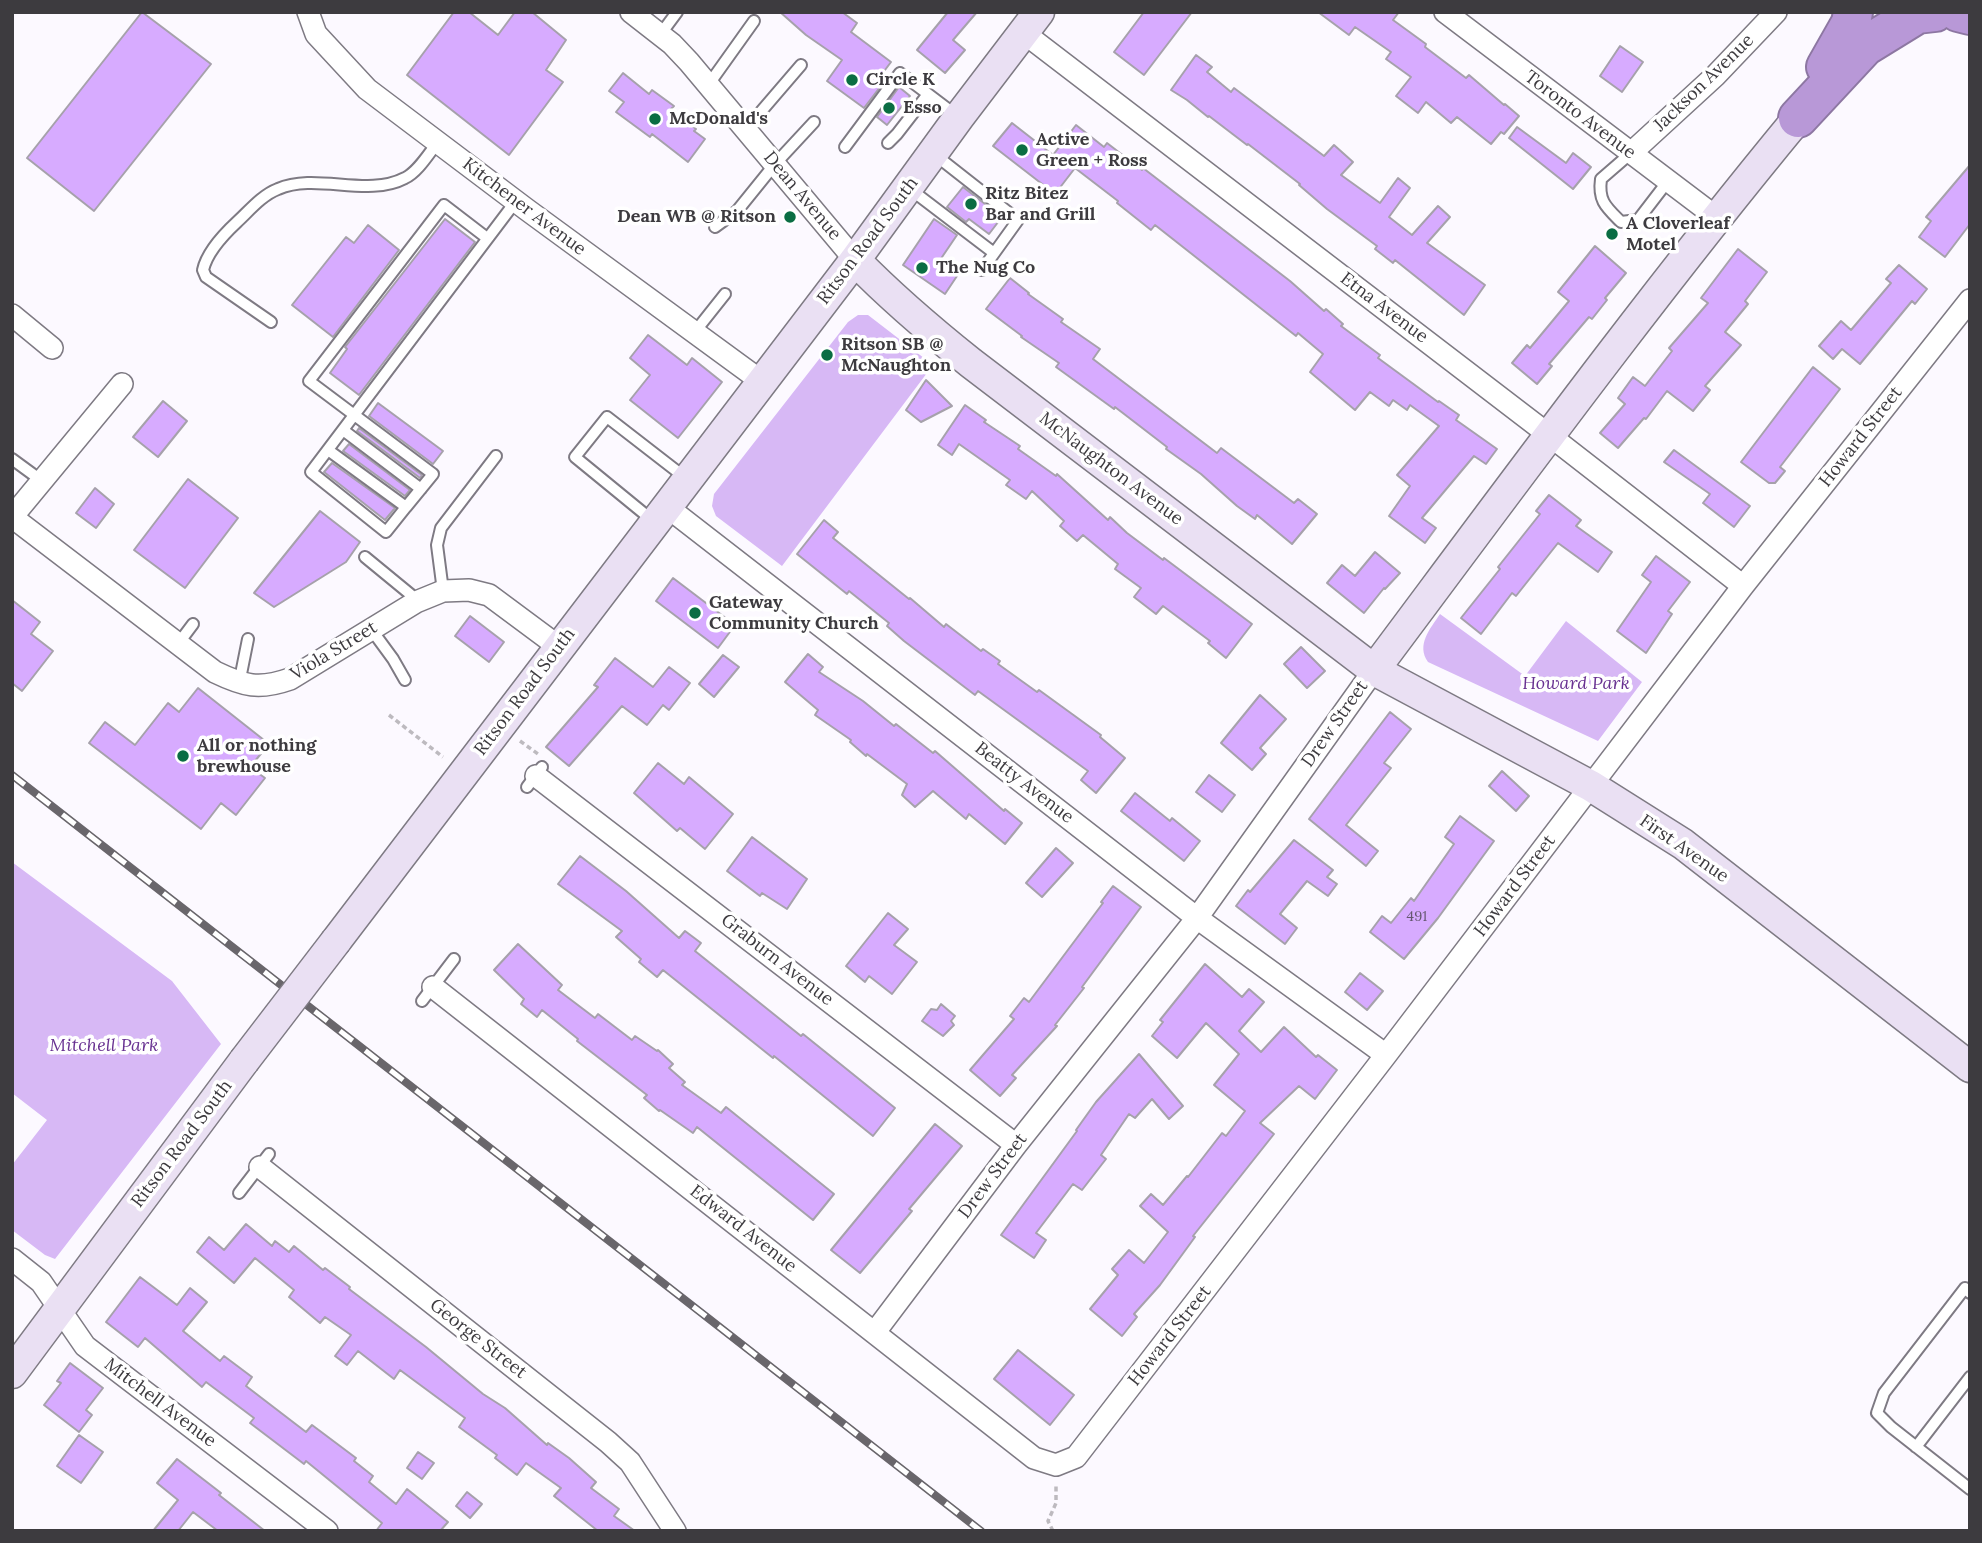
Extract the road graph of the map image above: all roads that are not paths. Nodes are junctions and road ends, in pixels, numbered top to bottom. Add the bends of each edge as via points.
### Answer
1 (308, 12) edge
2 (631, 12) edge
3 (677, 12) edge
4 (1445, 12) edge
5 (1776, 12) edge
6 (1853, 12) edge
7 (1934, 12) edge
8 (1958, 12) edge
9 (1970, 15) edge
10 (754, 20) dead end
11 (1031, 22) edge
12 (660, 35) junction
13 (801, 65) dead end
14 (709, 84) junction
15 (928, 94) junction
16 (959, 117) junction
17 (1798, 118) junction
18 (814, 122) dead end
19 (746, 129) junction
20 (438, 142) junction
21 (888, 143) dead end
22 (845, 148) dead end
23 (933, 153) junction
24 (1631, 153) junction
25 (775, 164) junction
26 (1668, 181) junction
27 (908, 188) junction
28 (516, 201) junction
29 (1716, 217) junction
30 (715, 227) dead end
31 (487, 238) junction
32 (994, 253) junction
33 (855, 261) junction
34 (982, 270) dead end
35 (725, 294) dead end
36 (1970, 300) edge
37 (12, 315) edge
38 (271, 322) dead end
39 (694, 333) junction
40 (52, 348) dead end
41 (761, 382) junction
42 (121, 384) dead end
43 (353, 416) junction
44 (343, 430) junction
45 (1549, 435) junction
46 (328, 450) junction
47 (496, 456) dead end
48 (12, 459) edge
49 (687, 479) junction
50 (42, 481) junction
51 (421, 489) junction
52 (406, 507) junction
53 (660, 514) junction
54 (12, 517) edge
55 (365, 556) dead end
56 (1742, 586) junction
57 (443, 591) junction
58 (416, 601) junction
59 (193, 624) dead end
60 (371, 629) junction
61 (248, 639) dead end
62 (178, 643) junction
63 (559, 648) junction
64 (1374, 670) junction
65 (405, 680) dead end
66 (239, 684) junction
67 (536, 771) road end
68 (1591, 786) junction
69 (1197, 918) junction
70 (454, 959) dead end
71 (427, 994) joint
72 (1386, 1055) junction
73 (1970, 1067) edge
74 (1017, 1145) junction
75 (264, 1160) joint
76 (239, 1193) dead end
77 (12, 1258) edge
78 (1970, 1293) edge
79 (59, 1309) junction
80 (875, 1332) junction
81 (12, 1373) edge
82 (1970, 1377) edge
83 (1916, 1447) junction
84 (1056, 1471) joint
85 (1970, 1489) edge
86 (327, 1531) edge
87 (675, 1531) edge

1 - 20 street, Kitchener Avenue via 316,34 367,89
2 - 12 street, Dean Avenue
3 - 12 lane
4 - 24 street, Toronto Avenue
5 - 24 street, Jackson Avenue
6 - 17 highway
7 - 17 highway via 1917,14 1865,46
8 - 9 highway
10 - 14 lane
11 - 16 main road, Ritson Road South
11 - 45 street, Etna Avenue
12 - 14 street, Dean Avenue
13 - 19 lane
14 - 19 street, Dean Avenue
15 - 16 lane
15 - 21 lane
15 - 22 lane via 900,74
16 - 23 main road, Ritson Road South
17 - 29 main road, Drew Street
18 - 25 lane
19 - 25 street, Dean Avenue
20 - 28 street, Kitchener Avenue
20 - 38 lane via 412,174 378,187 296,184 279,188 225,233 205,263 206,276
23 - 27 main road, Ritson Road South
23 - 32 lane via 1018,219
24 - 26 street, Toronto Avenue
24 - 26 lane via 1601,178 1599,192 1605,206 1621,222 1638,220
25 - 30 lane via 737,211
25 - 33 street, Dean Avenue
26 - 29 street, Toronto Avenue
27 - 32 lane
27 - 33 main road, Ritson Road South
28 - 31 lane
28 - 39 street, Kitchener Avenue
29 - 45 main road, Drew Street
31 - 43 lane
31 - 43 lane via 444,205 309,381
32 - 34 lane
33 - 41 main road, Ritson Road South
33 - 64 main road, McNaughton Avenue via 971,363
35 - 39 lane
36 - 56 street, Howard Street
37 - 40 street
39 - 41 street, Kitchener Avenue
41 - 49 main road, Ritson Road South
42 - 50 street
43 - 44 lane
43 - 51 lane via 433,474
44 - 46 lane
44 - 51 lane
45 - 56 street, Etna Avenue
45 - 64 main road, Drew Street
46 - 52 lane
46 - 52 lane via 311,472 386,532
47 - 57 lane via 441,528 437,545
48 - 50 lane
49 - 53 main road, Ritson Road South
49 - 53 lane via 607,416 575,457
50 - 54 street
51 - 52 lane
53 - 63 main road, Ritson Road South
53 - 69 street, Beatty Avenue
54 - 62 street, Viola Street
55 - 58 lane
56 - 68 street, Howard Street
57 - 58 street, Viola Street
57 - 63 street, Viola Street via 489,595
58 - 60 street, Viola Street
59 - 62 lane
60 - 65 lane
60 - 66 street, Viola Street via 290,679 256,687
61 - 66 lane
62 - 66 street, Viola Street
63 - 79 main road, Ritson Road South, bridge
64 - 68 main road, First Avenue
64 - 69 street, Drew Street
67 - 74 street, Graburn Avenue
68 - 72 street, Howard Street
68 - 73 main road, First Avenue via 1682,844
69 - 72 street, Beatty Avenue
69 - 74 street, Drew Street
70 - 71 lane
71 - 80 street, Edward Avenue
72 - 84 street, Howard Street via 1076,1457
74 - 80 street, Drew Street
75 - 76 lane
75 - 87 street, George Street via 608,1441 630,1462
77 - 79 street, Mitchell Avenue via 36,1276
78 - 83 lane via 1965,1288 1884,1393 1877,1413
79 - 81 main road, Ritson Road South
79 - 86 street, Mitchell Avenue via 85,1346
80 - 84 street, Edward Avenue
82 - 83 lane
83 - 85 lane

